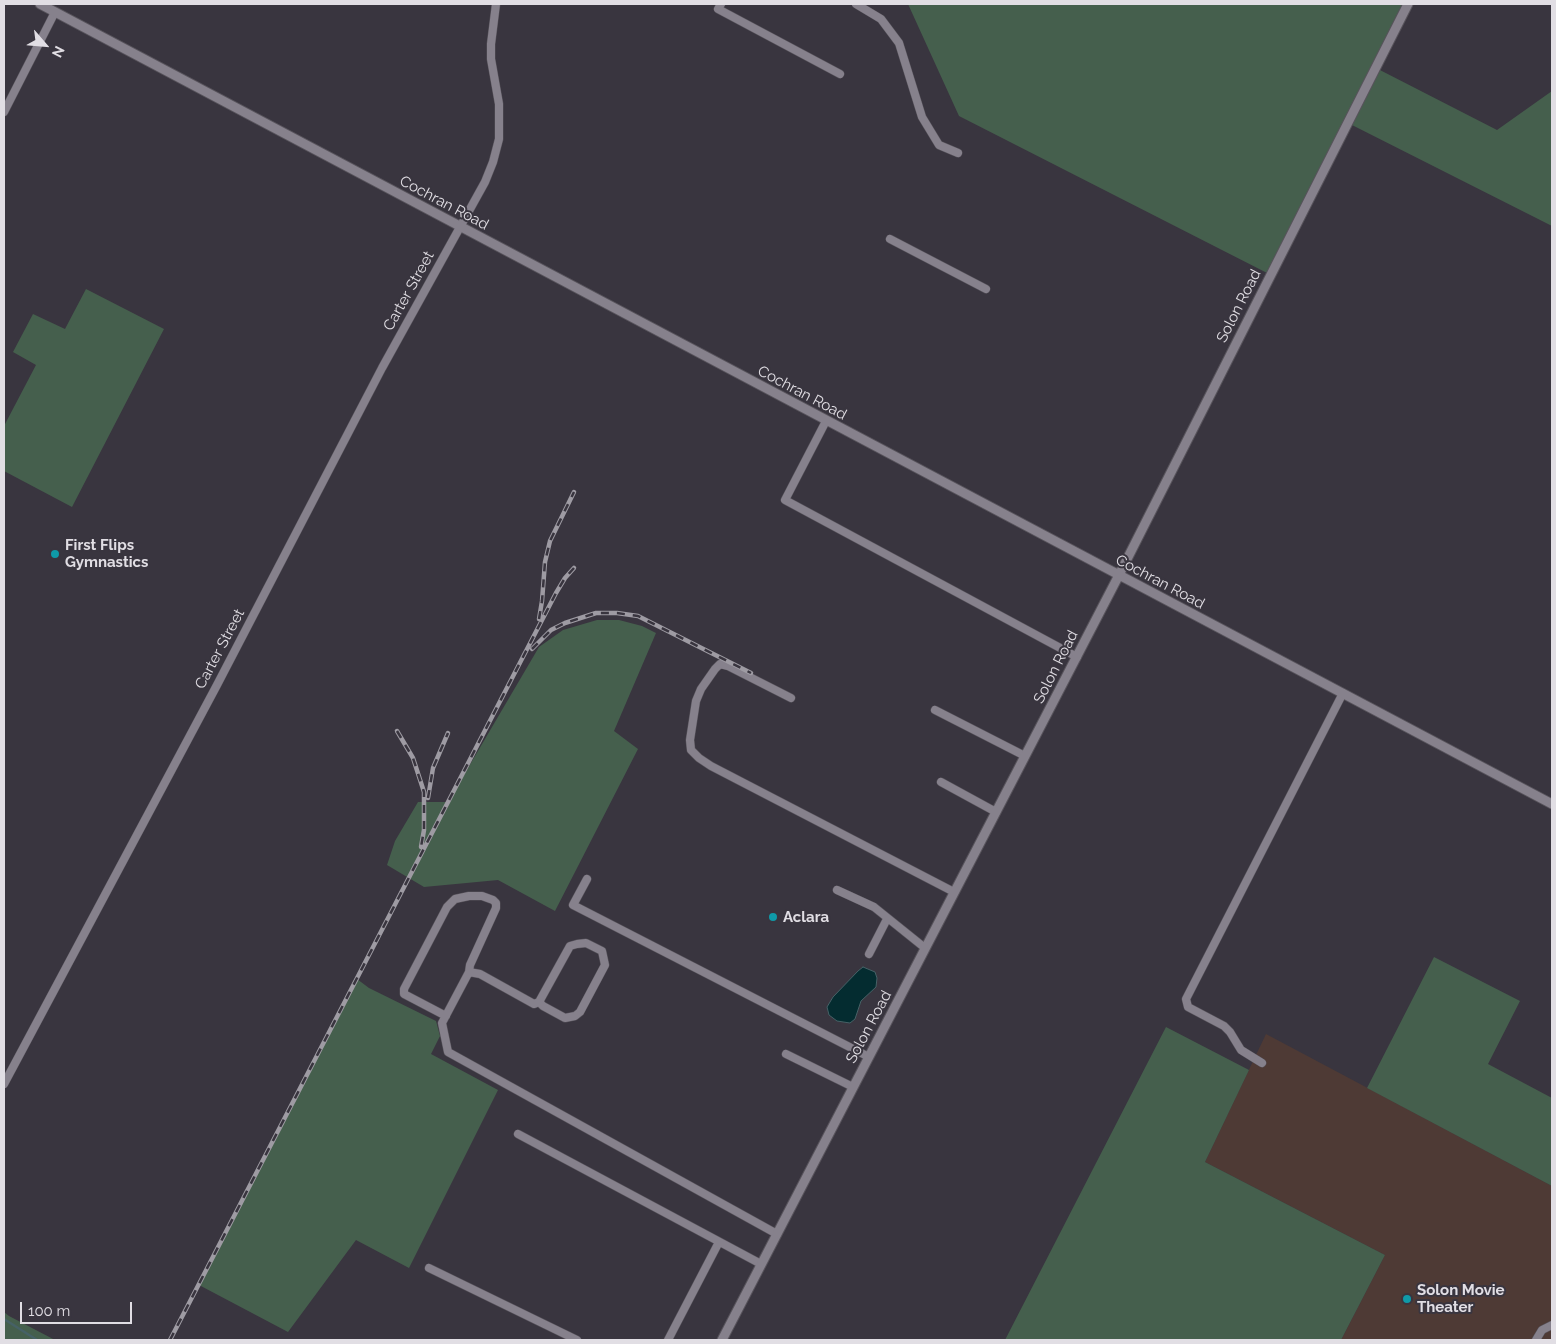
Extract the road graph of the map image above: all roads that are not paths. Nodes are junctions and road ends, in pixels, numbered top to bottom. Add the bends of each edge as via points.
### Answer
1 (40, 4) edge
2 (496, 4) edge
3 (721, 4) edge
4 (856, 4) edge
5 (1408, 4) edge
6 (55, 12) junction
7 (840, 74) dead end
8 (4, 112) edge
9 (958, 154) dead end
10 (460, 228) junction
11 (890, 239) dead end
12 (986, 289) dead end
13 (826, 421) junction
14 (1119, 575) junction
15 (1076, 657) junction
16 (1343, 693) junction
17 (791, 698) dead end
18 (935, 710) dead end
19 (1025, 756) junction
20 (941, 782) dead end
21 (1552, 804) edge
22 (996, 812) junction
23 (587, 879) dead end
24 (837, 890) dead end
25 (954, 892) junction
26 (887, 919) junction
27 (925, 948) junction
28 (869, 954) dead end
29 (469, 972) junction
30 (539, 1002) junction
31 (446, 1016) junction
32 (786, 1054) dead end
33 (869, 1056) junction
34 (1262, 1063) dead end
35 (4, 1084) edge
36 (853, 1087) junction
37 (518, 1134) dead end
38 (777, 1234) junction
39 (719, 1242) junction
40 (761, 1264) junction
41 (429, 1268) dead end
42 (1552, 1325) edge
43 (577, 1340) edge
44 (668, 1340) edge
45 (722, 1340) edge
46 (1536, 1340) edge

1 - 6 street, Cochran Road
2 - 10 street, Carter Street via 491,59 499,104 499,139 485,182
3 - 7 street via 718,9
4 - 9 street via 881,19 900,43 922,117 939,145
5 - 14 street, Solon Road
6 - 8 street
6 - 10 street, Cochran Road
10 - 13 street, Cochran Road
10 - 35 street, Carter Street via 382,368
11 - 12 street
13 - 14 street, Cochran Road
13 - 15 street via 785,500
14 - 15 street, Solon Road
14 - 16 street, Cochran Road
15 - 19 street, Solon Road
16 - 21 street, Cochran Road
16 - 34 street via 1186,999 1188,1007 1224,1026 1241,1050
17 - 25 street via 720,664 696,701 691,750 711,766
18 - 19 street
19 - 22 street, Solon Road
20 - 22 street
22 - 25 street, Solon Road
23 - 33 street via 574,905
24 - 26 street via 874,907
25 - 27 street, Solon Road
26 - 27 street
26 - 28 street
27 - 33 street, Solon Road
29 - 30 street via 480,974 534,1004
29 - 31 street
29 - 31 street via 496,908 496,903 482,896 455,898 447,907 404,989 404,994
30 - 30 street via 570,946 586,943 602,951 605,965 580,1012 565,1018
31 - 38 street via 442,1023 448,1052
32 - 36 street
33 - 36 street, Solon Road
36 - 38 street, Solon Road
37 - 39 street
38 - 40 street, Solon Road
39 - 40 street
39 - 44 street
40 - 45 street, Solon Road
41 - 43 street
42 - 46 street via 1542,1330

